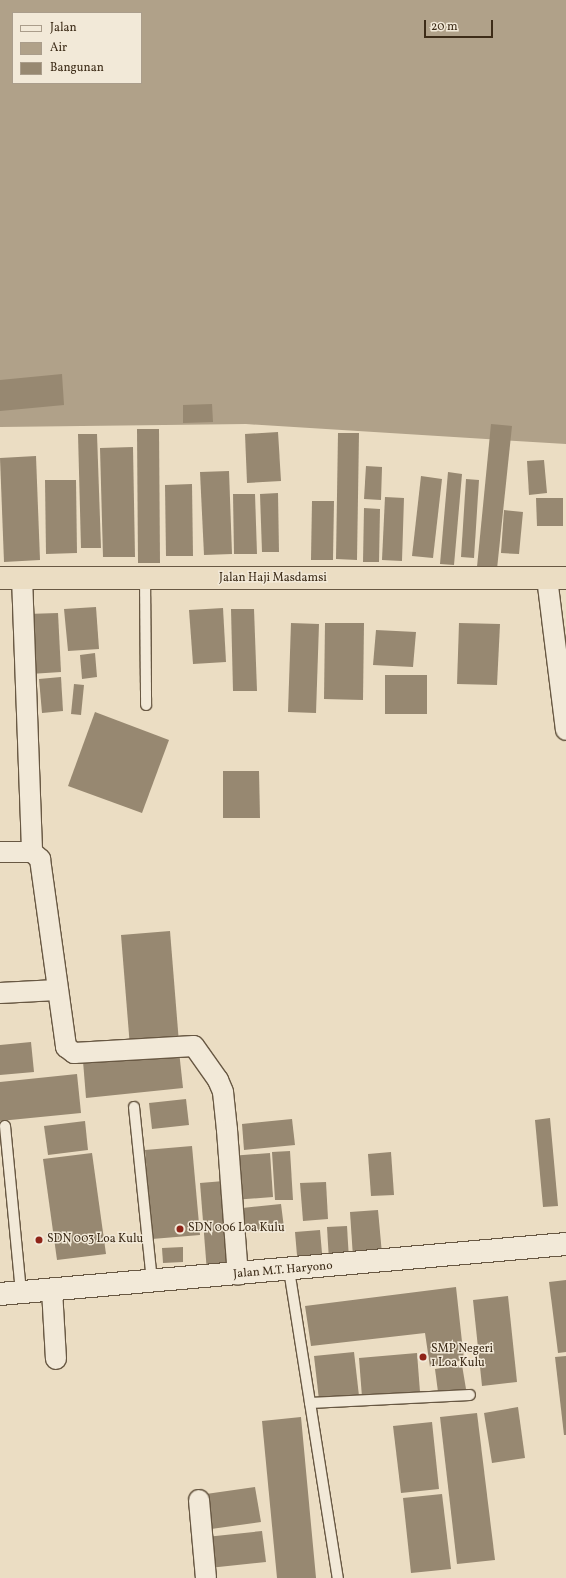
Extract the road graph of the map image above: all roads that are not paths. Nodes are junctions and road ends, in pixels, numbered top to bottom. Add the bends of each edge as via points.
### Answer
1 (22, 577) junction
2 (0, 578) edge
3 (145, 578) junction
4 (556, 578) edge
5 (562, 674) edge
6 (146, 704) dead end
7 (566, 730) edge
8 (0, 852) edge
9 (32, 852) junction
10 (57, 990) junction
11 (0, 993) edge
12 (134, 1107) dead end
13 (4, 1126) dead end
14 (566, 1244) edge
15 (289, 1270) junction
16 (238, 1275) junction
17 (152, 1282) junction
18 (52, 1290) junction
19 (11, 1293) edge
20 (56, 1359) dead end
21 (470, 1395) dead end
22 (310, 1402) junction
23 (199, 1500) dead end
24 (206, 1578) edge
25 (338, 1578) edge

1 - 2 highway, Jalan Haji Masdamsi
1 - 3 highway, Jalan Haji Masdamsi
1 - 9 street
3 - 4 highway, Jalan Haji Masdamsi
3 - 6 lane
4 - 5 street
5 - 7 street
8 - 9 street
9 - 10 street via 40,859
10 - 11 street
10 - 16 street via 66,1047 74,1053 194,1046 218,1080 223,1092 227,1130
12 - 17 lane
13 - 19 lane
14 - 15 street, Jalan M.T. Haryono
15 - 16 street, Jalan M.T. Haryono
15 - 22 lane
16 - 17 street, Jalan M.T. Haryono
17 - 18 street, Jalan M.T. Haryono
18 - 19 street, Jalan M.T. Haryono
18 - 20 street
21 - 22 lane
22 - 25 lane
23 - 24 street

